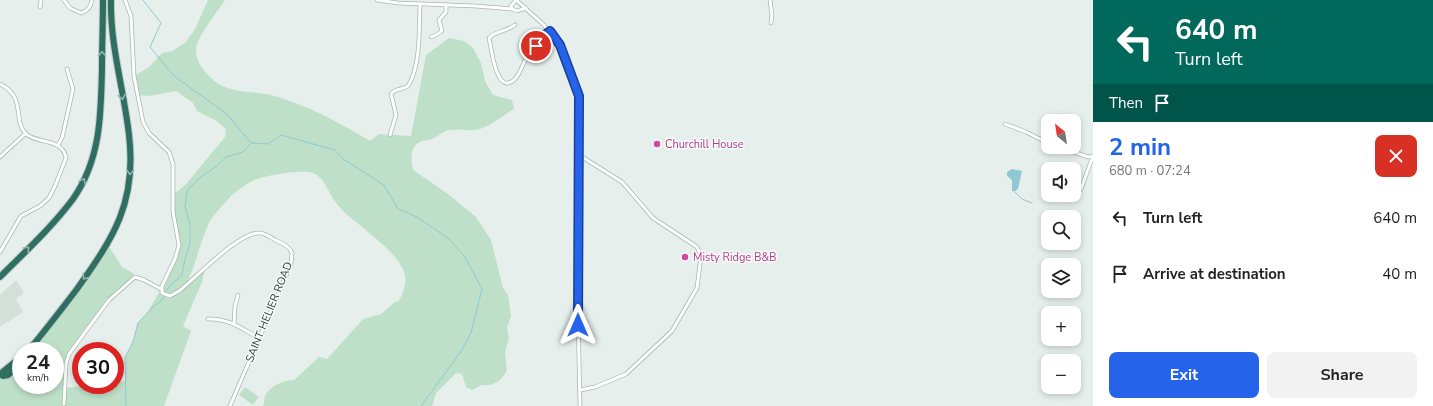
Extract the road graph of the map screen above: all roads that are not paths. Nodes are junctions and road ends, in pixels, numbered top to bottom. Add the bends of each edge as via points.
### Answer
1 (41, 0) edge
2 (64, 0) edge
3 (92, 0) edge
4 (103, 0) edge
5 (111, 0) edge
6 (125, 0) edge
7 (377, 0) edge
8 (516, 0) edge
9 (770, 0) edge
10 (420, 4) junction
11 (446, 5) junction
12 (40, 7) dead end
13 (526, 8) junction
14 (512, 9) junction
15 (771, 23) dead end
16 (515, 25) dead end
17 (550, 31) junction
18 (431, 37) dead end
19 (67, 69) dead end
20 (0, 84) edge
21 (1005, 124) dead end
22 (26, 133) junction
23 (390, 135) dead end
24 (1041, 140) edge
25 (58, 145) junction
26 (1079, 154) edge
27 (579, 155) junction
28 (1093, 156) edge
29 (0, 157) edge
30 (1081, 188) dead end
31 (0, 252) edge
32 (0, 277) edge
33 (161, 289) junction
34 (238, 295) dead end
35 (57, 315) junction
36 (208, 319) dead end
37 (234, 324) junction
38 (259, 338) junction
39 (35, 342) edge
40 (40, 342) edge
41 (12, 364) edge
42 (12, 372) edge
43 (0, 374) edge
44 (580, 390) junction
45 (64, 404) dead end
46 (230, 406) edge
47 (580, 406) edge

1 - 12 street
2 - 3 street via 70,8 81,12 88,9
32 -> 4 highway via 61,215 92,162 101,113
5 -> 35 highway via 112,30 129,133 130,179 118,223 103,252
6 - 33 street via 132,19 134,76 143,122 149,133 169,152 173,164 173,212 179,245
7 - 10 street
8 - 13 street
8 - 14 street via 511,6
9 - 15 street
10 - 11 street
10 - 23 street via 415,66 408,86 391,94 396,115
11 - 14 street
11 - 18 street via 446,12 439,20 442,31
13 - 14 street via 517,11
13 - 17 street
16 - 17 street via 489,38 494,64 500,79 504,82 515,79 538,40
17 - 27 street via 560,45 579,96
19 - 25 street via 73,89 62,138
20 - 22 street via 14,95 22,127
21 - 24 street
22 - 25 street
22 - 29 street
25 - 31 street via 64,150 66,158 51,194 43,205 19,218
26 - 28 street
27 - 44 street
27 - 44 street via 622,182 653,218 697,247 701,256 697,288 672,331 626,374 595,387
28 - 30 street
33 - 38 street, SAINT HELIER ROAD via 163,295 168,296 179,292 238,241 256,233 269,236 288,248 292,253 292,260
33 - 45 street via 135,277 110,298 67,358
34 - 37 street via 234,306
35 - 39 highway
35 - 40 highway
36 - 37 street via 223,319
37 - 38 street
38 - 46 street, SAINT HELIER ROAD
41 - 43 highway
42 - 43 highway via 3,376
44 - 47 street

